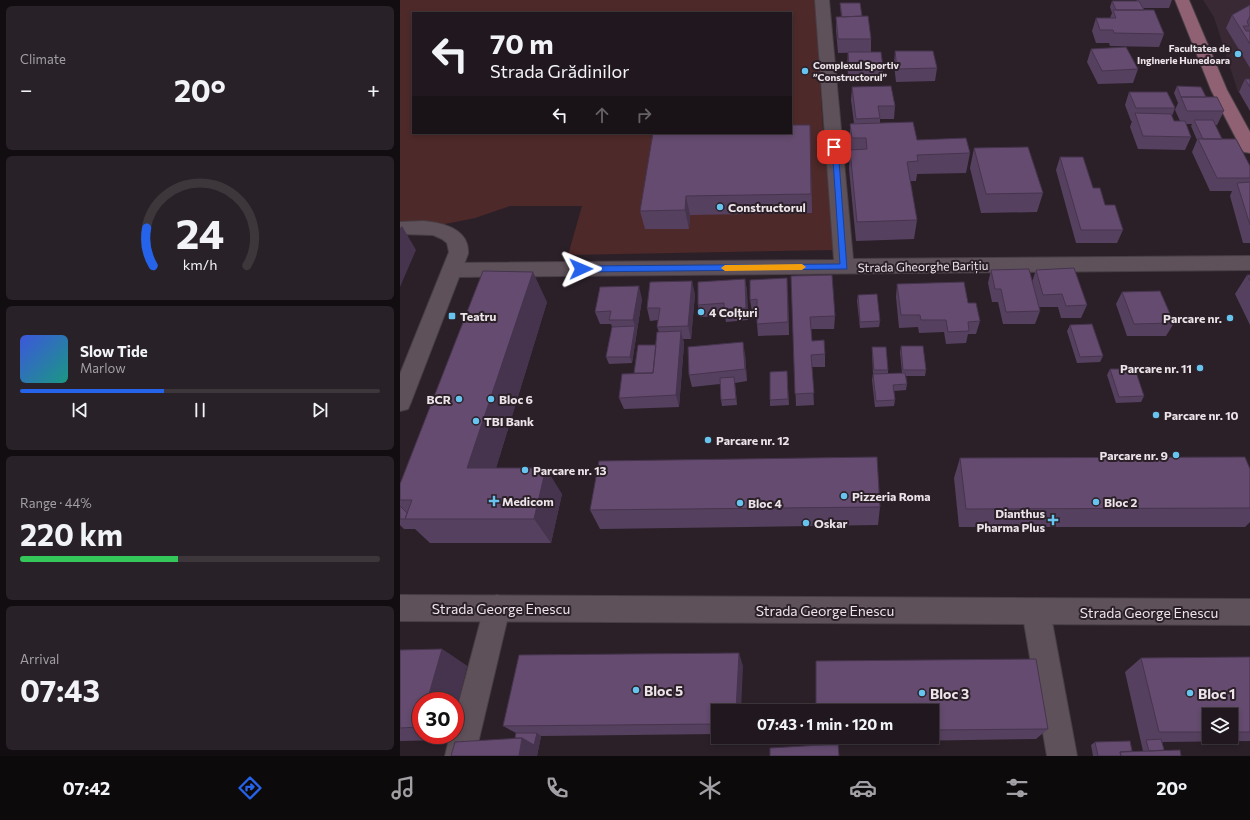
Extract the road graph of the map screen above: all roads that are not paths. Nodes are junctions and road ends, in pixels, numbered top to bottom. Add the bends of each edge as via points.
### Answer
1 (822, 0) edge
2 (1182, 0) edge
3 (1250, 148) edge
4 (400, 228) edge
5 (1250, 263) edge
6 (844, 267) junction
7 (453, 270) junction
8 (400, 402) edge
9 (400, 608) edge
10 (497, 608) junction
11 (1036, 611) junction
12 (1250, 612) edge
13 (460, 756) edge
14 (1062, 756) edge

1 - 6 street
2 - 3 main road via 1219,90
4 - 7 street via 442,231 454,238 459,247
5 - 6 street, Strada Gheorghe Barițiu
6 - 7 street, Strada Gheorghe Barițiu
7 - 8 street
9 - 10 street, Strada George Enescu
10 - 11 street, Strada George Enescu
10 - 13 street
11 - 12 street, Strada George Enescu
11 - 14 street

